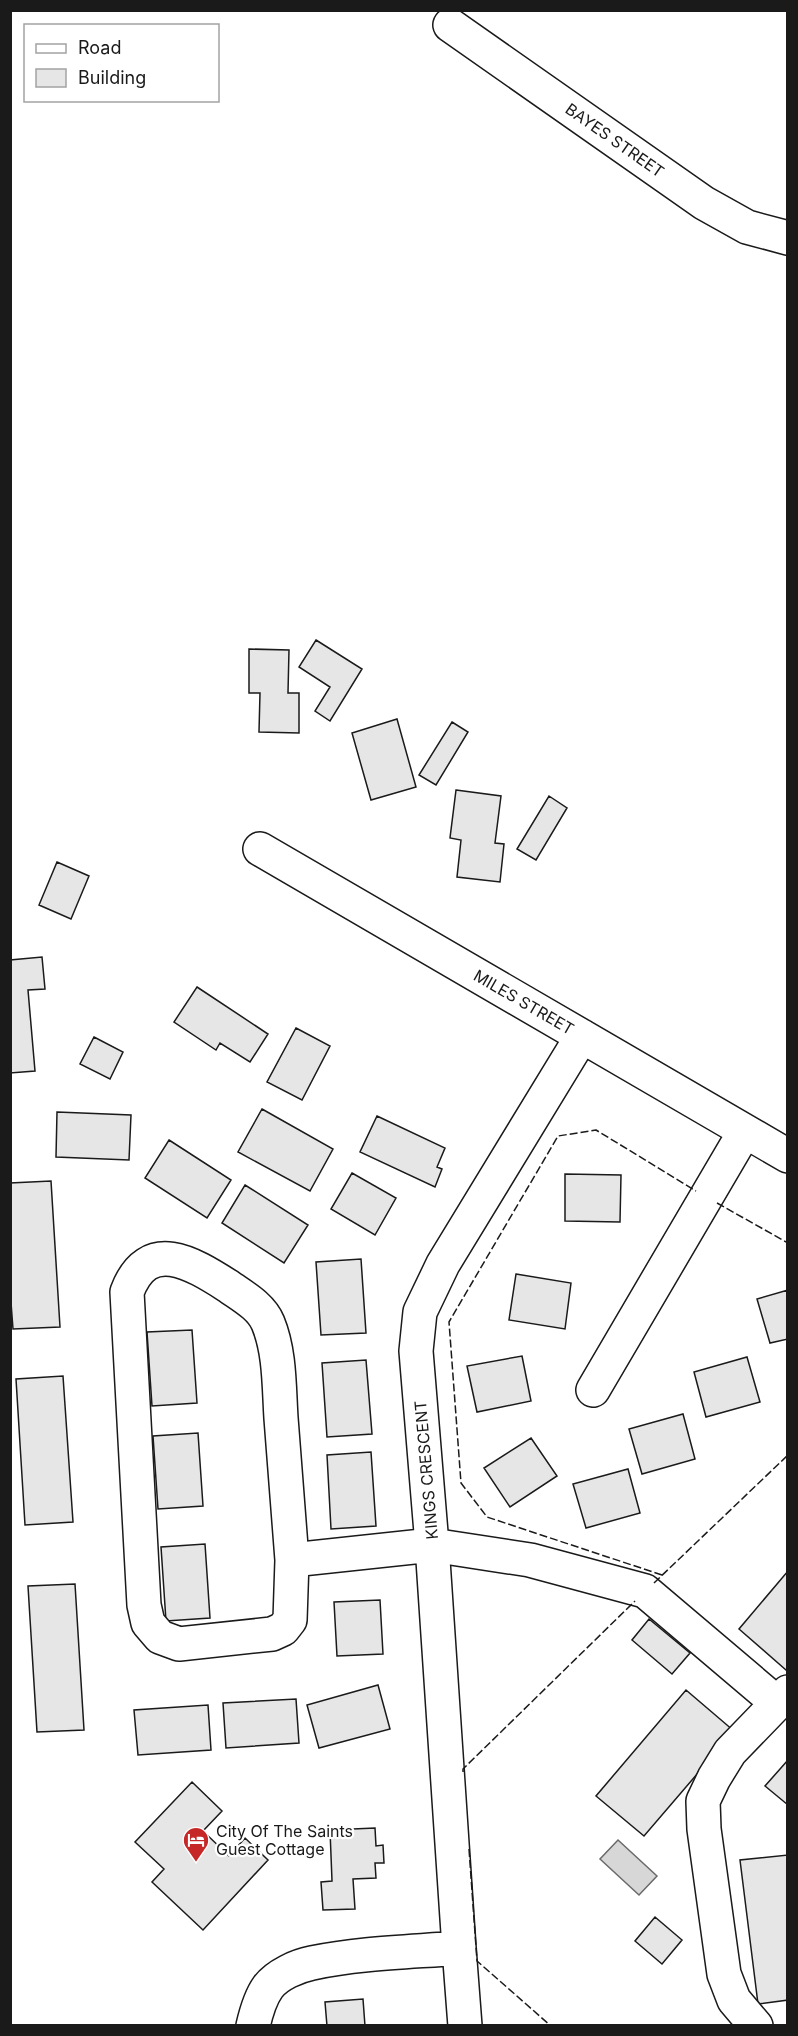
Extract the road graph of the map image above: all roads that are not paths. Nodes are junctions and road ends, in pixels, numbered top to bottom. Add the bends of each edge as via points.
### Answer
1 (450, 25) dead end
2 (788, 238) edge
3 (260, 849) dead end
4 (582, 1036) junction
5 (745, 1131) junction
6 (788, 1156) edge
7 (593, 1390) dead end
8 (432, 1545) junction
9 (292, 1560) junction
10 (782, 1698) edge
11 (459, 1948) junction
12 (253, 2025) edge
13 (465, 2025) edge
14 (756, 2025) edge

1 - 2 street, BAYES STREET via 704,203 747,227
3 - 4 street, MILES STREET
4 - 5 street, MILES STREET
4 - 8 street, KINGS CRESCENT via 443,1264 420,1312 416,1351
5 - 6 street, MILES STREET
5 - 7 street
8 - 9 street
8 - 10 street via 530,1560 645,1591
8 - 11 street, KINGS CRESCENT
9 - 9 street via 278,1376 267,1320 251,1302 202,1269 162,1259 143,1266 133,1276 127,1292 148,1623 160,1637 179,1644 272,1634 290,1620
10 - 14 street via 730,1752 704,1801 704,1829 724,1974 734,2000
11 - 12 street via 310,1963 287,1972 268,1986
11 - 13 street, KINGS CRESCENT

